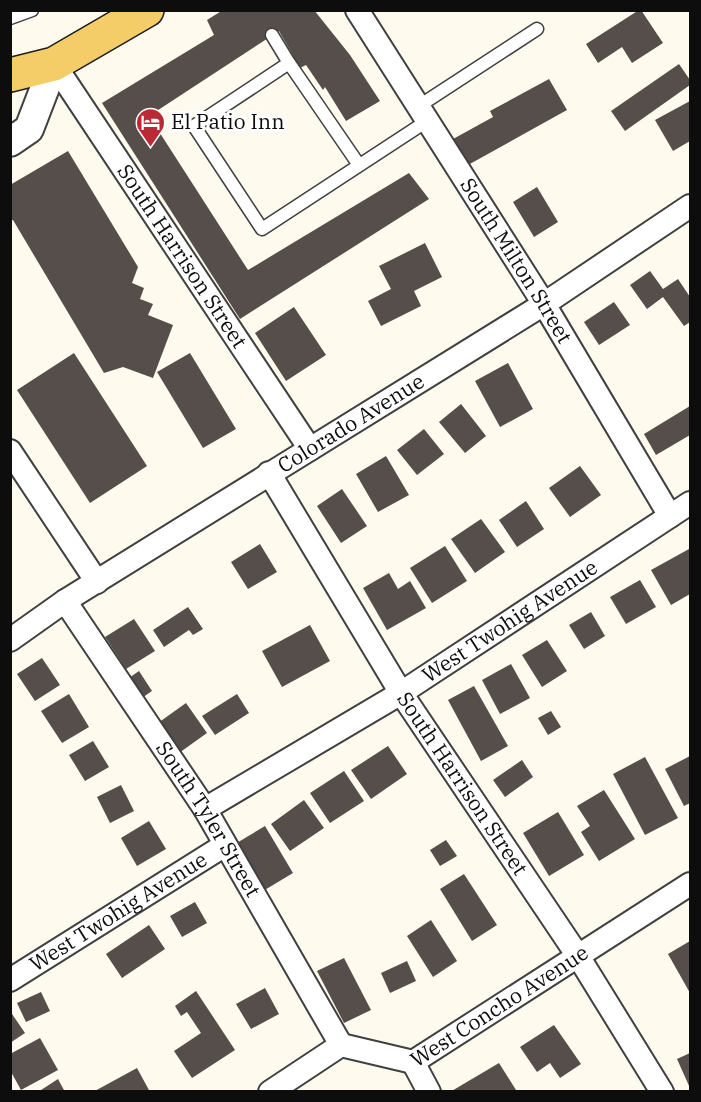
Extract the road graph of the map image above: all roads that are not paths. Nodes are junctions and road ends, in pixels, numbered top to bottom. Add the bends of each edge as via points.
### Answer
1 (32, 10) edge
2 (357, 10) edge
3 (131, 14) edge
4 (10, 18) edge
5 (537, 29) dead end
6 (272, 35) dead end
7 (54, 63) junction
8 (289, 63) junction
9 (10, 75) edge
10 (423, 114) junction
11 (10, 142) edge
12 (359, 165) junction
13 (690, 206) edge
14 (544, 304) junction
15 (310, 449) junction
16 (10, 451) edge
17 (269, 473) junction
18 (690, 503) edge
19 (670, 516) junction
20 (96, 582) junction
21 (65, 601) junction
22 (10, 640) edge
23 (401, 693) junction
24 (205, 809) junction
25 (225, 845) junction
26 (690, 884) edge
27 (578, 956) junction
28 (10, 980) edge
29 (341, 1046) junction
30 (413, 1062) junction
31 (270, 1092) edge
32 (429, 1092) edge
33 (662, 1092) edge

1 - 4 lane
2 - 10 street, South Milton Street
3 - 7 main road
5 - 10 lane
6 - 8 lane
7 - 9 main road
7 - 11 street via 29,129
7 - 15 street, South Harrison Street
8 - 12 lane
8 - 12 lane via 194,126 262,229
10 - 12 lane
10 - 14 street, South Milton Street
13 - 14 street, Colorado Avenue
14 - 15 street, Colorado Avenue
14 - 19 street, South Milton Street
15 - 17 street, Colorado Avenue
16 - 20 street
17 - 20 street, Colorado Avenue
17 - 23 street, South Harrison Street
18 - 19 street, West Twohig Avenue
19 - 23 street, West Twohig Avenue
20 - 21 street, Colorado Avenue
21 - 22 street, Colorado Avenue
21 - 24 street, South Tyler Street
23 - 24 street, West Twohig Avenue
23 - 27 street, South Harrison Street
24 - 25 street, South Tyler Street
25 - 28 street, West Twohig Avenue
25 - 29 street, South Tyler Street
26 - 27 street, West Concho Avenue
27 - 30 street, West Concho Avenue
27 - 33 street, South Harrison Street
29 - 30 street, West Concho Avenue
29 - 31 street
30 - 32 street

